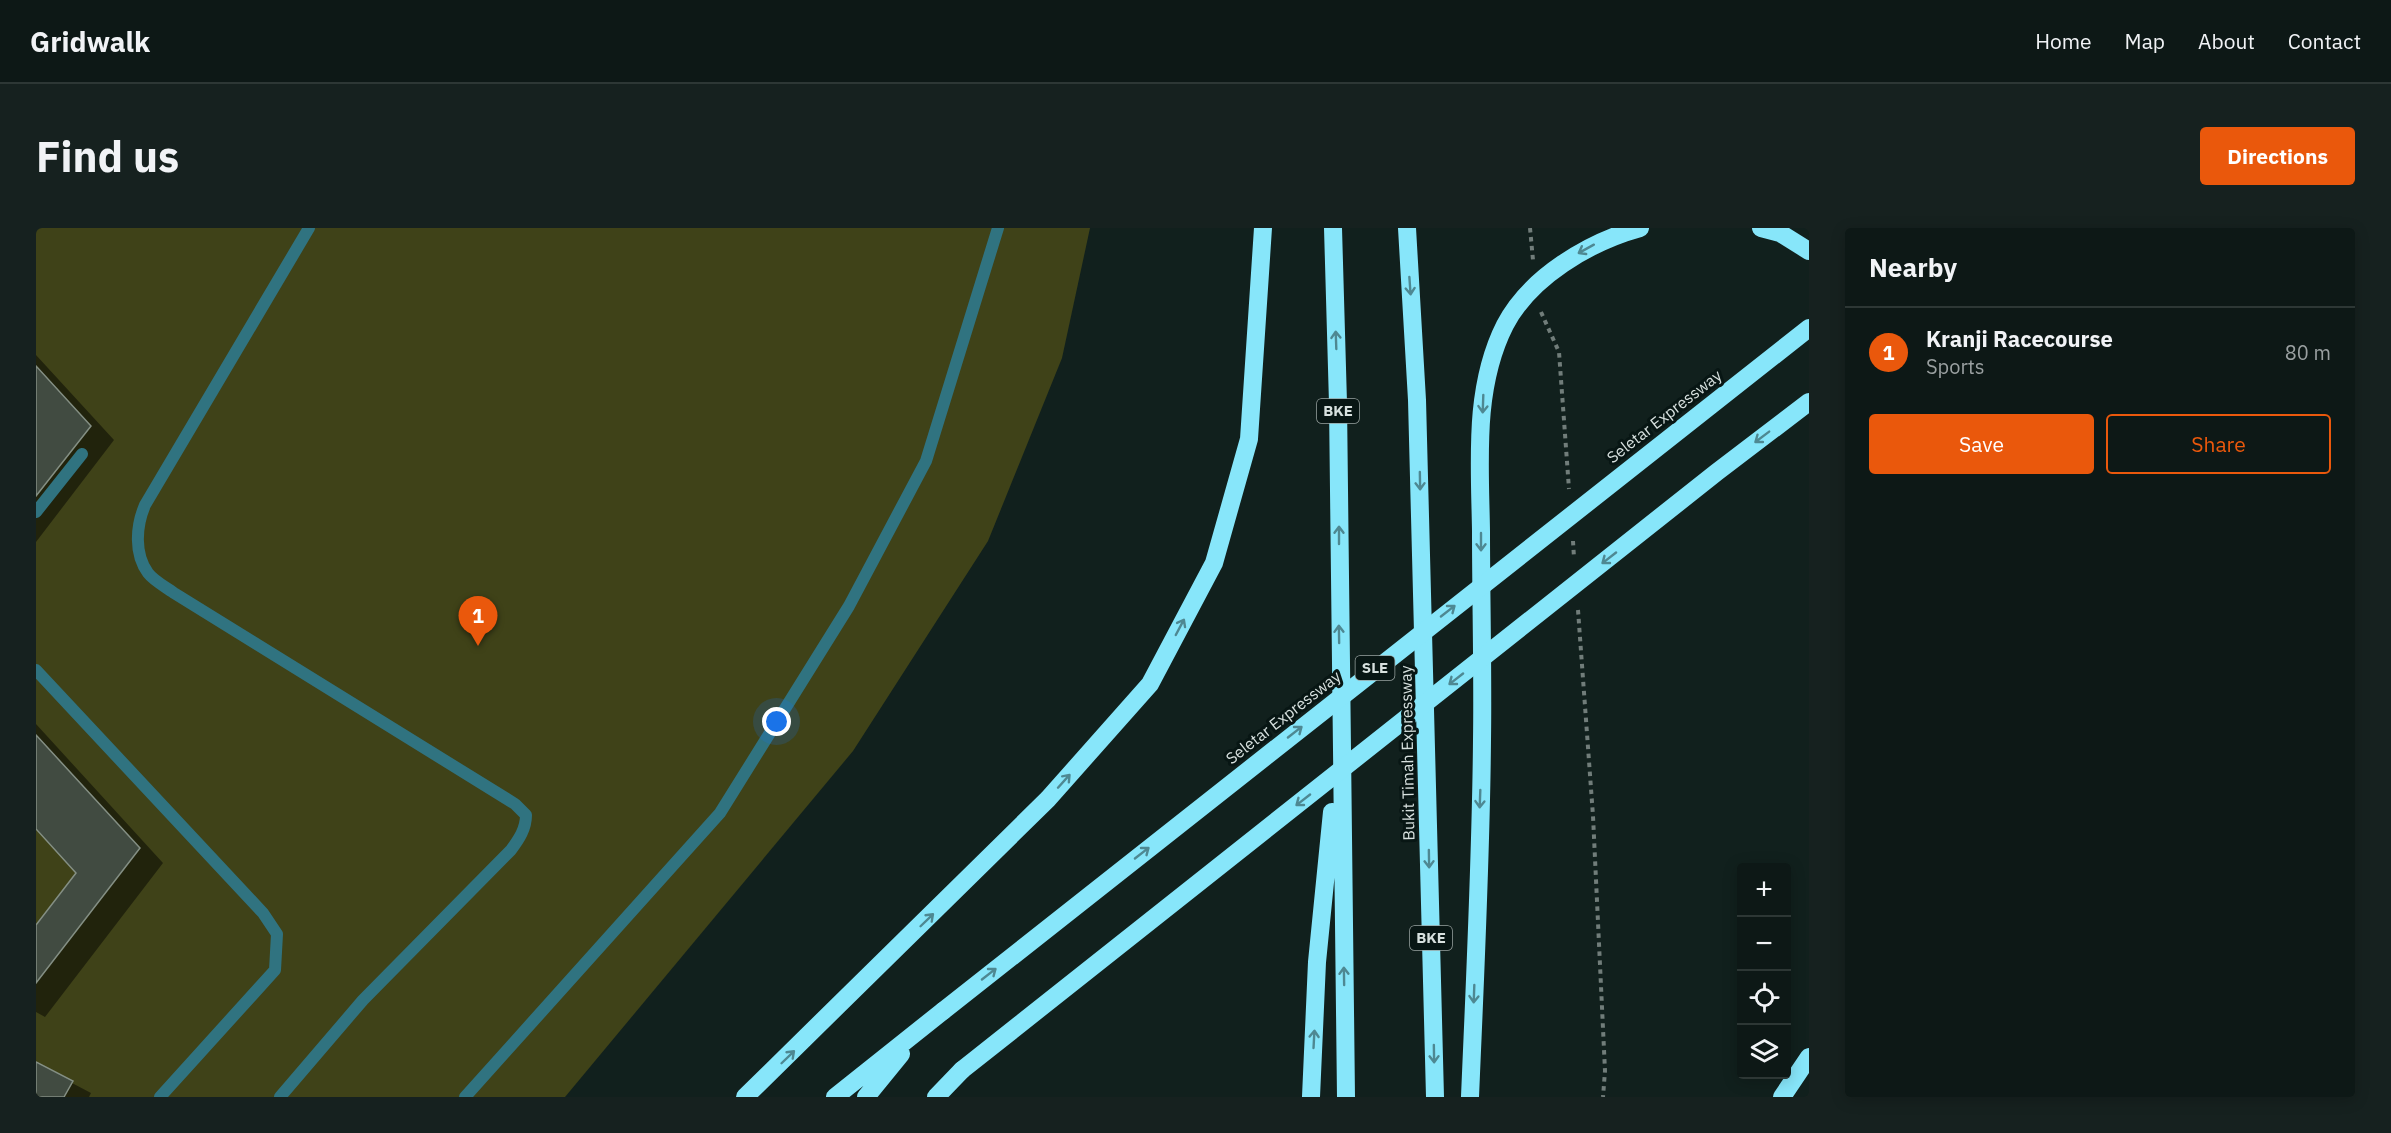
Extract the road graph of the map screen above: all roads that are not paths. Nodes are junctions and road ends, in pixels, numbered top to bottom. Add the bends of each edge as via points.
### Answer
1 (309, 228) edge
2 (998, 228) edge
3 (1263, 228) edge
4 (1334, 228) edge
5 (1407, 228) edge
6 (1640, 228) edge
7 (1761, 228) edge
8 (1809, 251) edge
9 (1809, 328) edge
10 (1809, 402) edge
11 (82, 454) dead end
12 (36, 513) edge
13 (36, 670) edge
14 (1340, 714) junction
15 (923, 1027) junction
16 (1809, 1057) edge
17 (160, 1097) edge
18 (280, 1097) edge
19 (465, 1097) edge
20 (745, 1097) edge
21 (835, 1097) edge
22 (867, 1097) edge
23 (936, 1097) edge
24 (1311, 1097) edge
25 (1346, 1097) edge
26 (1435, 1097) edge
27 (1470, 1097) edge
28 (1782, 1097) edge

1 - 18 lane via 145,505 138,529 140,560 149,575 174,593 515,804 526,815 526,823 511,850 363,1000
2 - 19 lane via 926,461 849,606 720,813
20 -> 3 highway via 1048,799 1150,684 1214,563 1249,439
14 -> 4 highway, BKE
5 -> 26 highway, Bukit Timah Expressway / BKE via 1418,400
6 -> 27 highway via 1588,247 1527,294 1505,324 1483,395 1482,741
7 - 8 highway via 1780,233
15 -> 9 highway, Seletar Expressway / SLE, bridge
10 -> 23 highway, bridge via 962,1070
11 - 12 lane
13 - 17 lane via 263,913 277,934 275,970
24 -> 14 highway via 1317,962
25 -> 14 highway, BKE
15 - 21 highway
15 - 22 highway
16 - 28 highway

